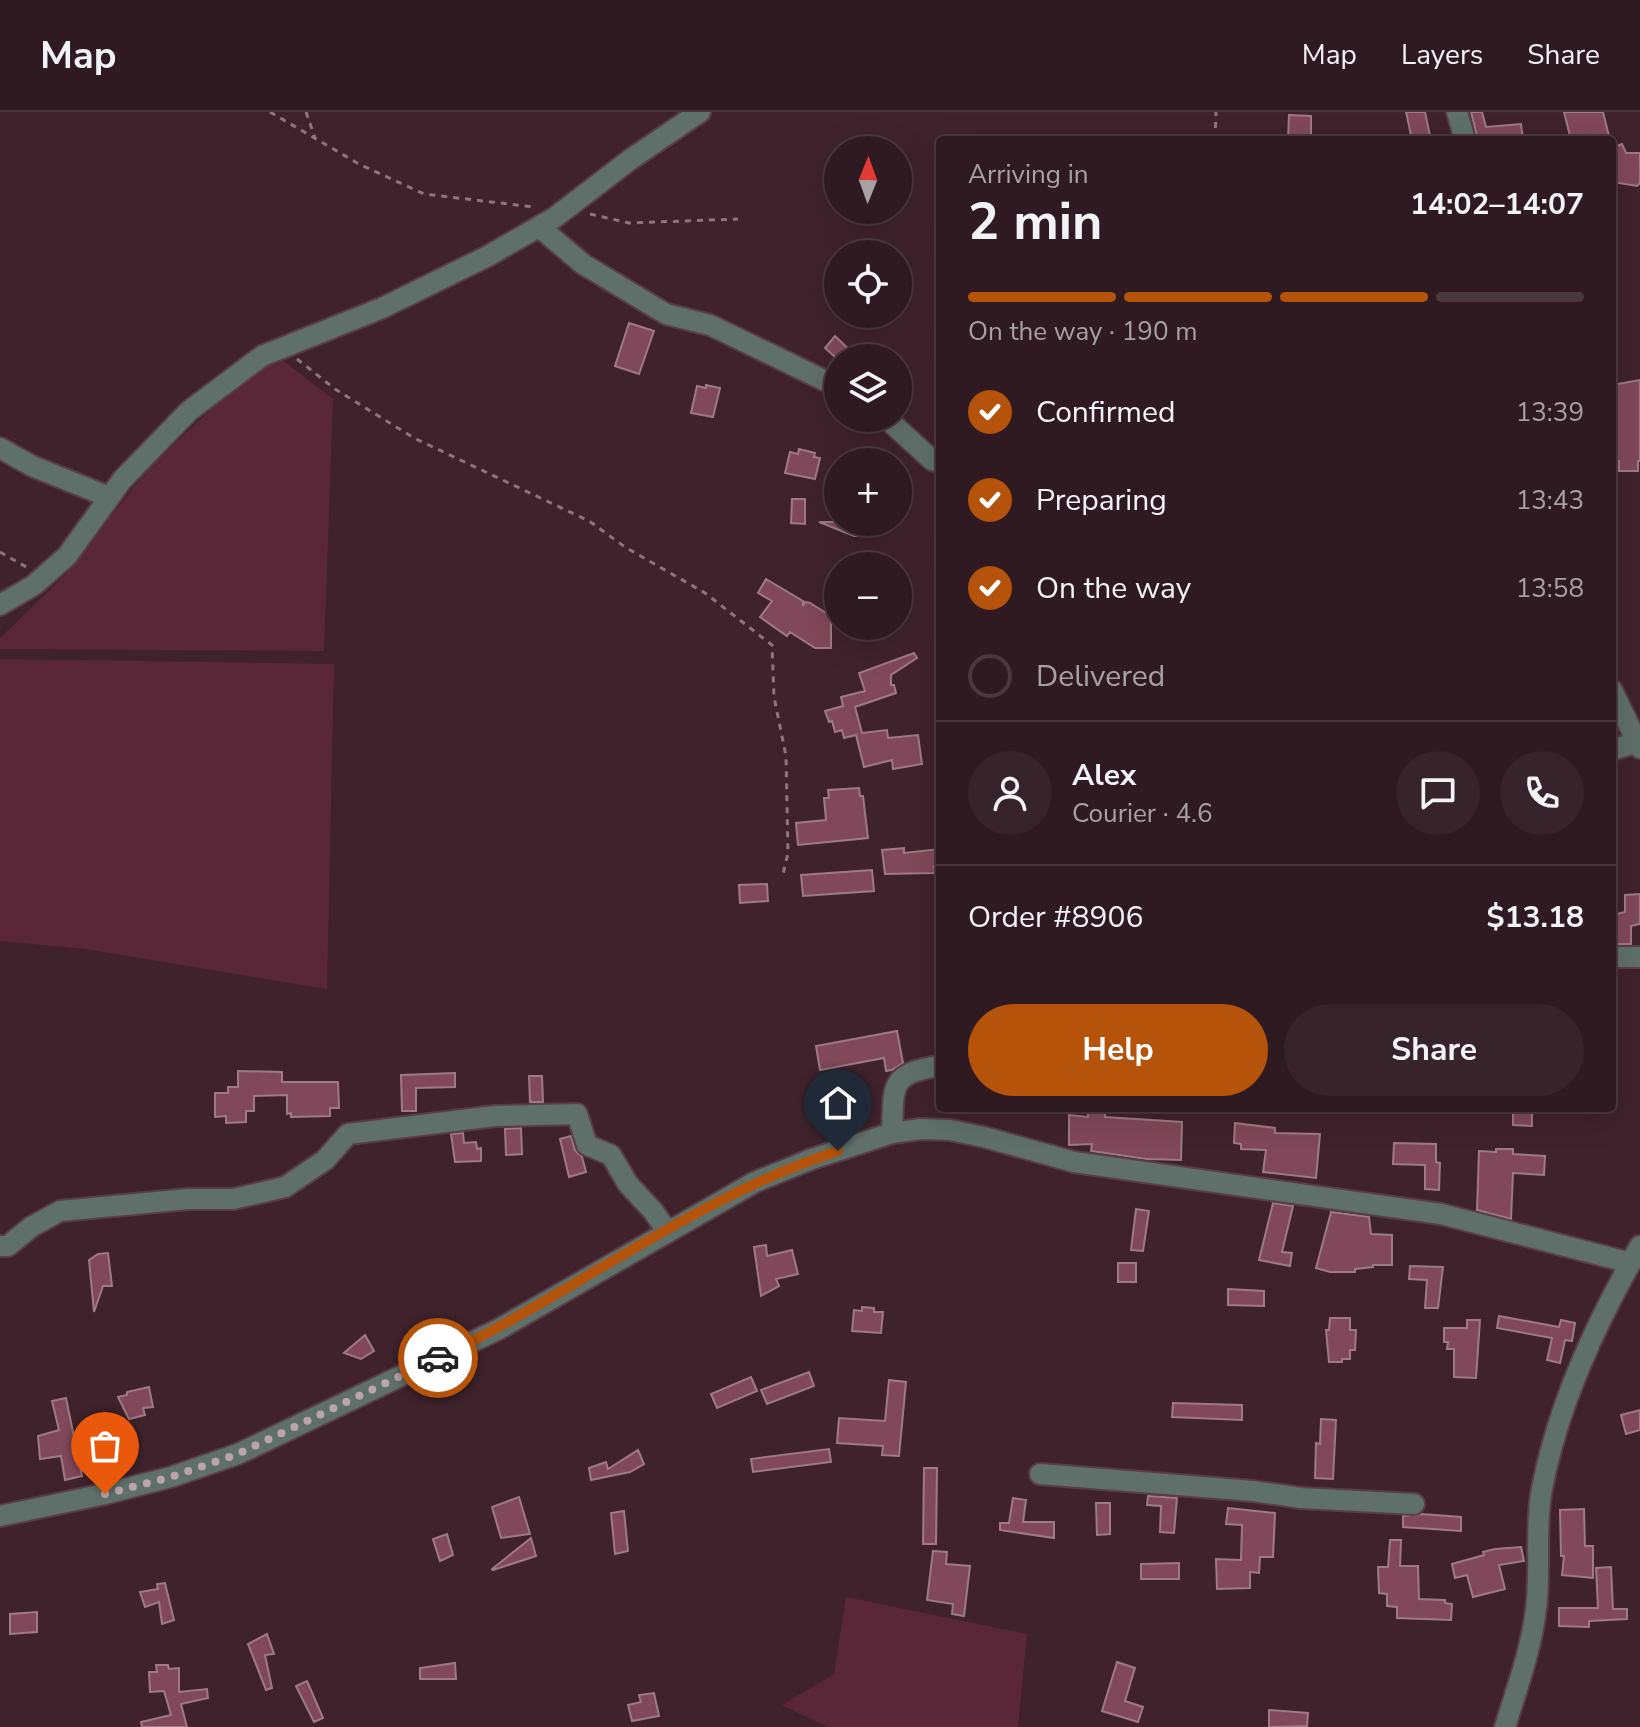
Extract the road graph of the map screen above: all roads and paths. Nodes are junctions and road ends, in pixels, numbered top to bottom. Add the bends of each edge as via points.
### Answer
1 (270, 112) edge
2 (306, 112) edge
3 (700, 112) edge
4 (1216, 112) edge
5 (1457, 112) edge
6 (1215, 136) edge
7 (1464, 136) edge
8 (315, 138) junction
9 (544, 205) dead end
10 (567, 208) junction
11 (738, 219) dead end
12 (544, 231) dead end
13 (293, 344) junction
14 (824, 380) edge
15 (901, 432) edge
16 (0, 448) edge
17 (936, 461) edge
18 (109, 497) junction
19 (0, 552) edge
20 (44, 577) junction
21 (0, 605) edge
22 (1616, 698) edge
23 (1639, 745) edge
24 (1616, 749) edge
25 (783, 874) dead end
26 (1616, 957) edge
27 (1640, 957) edge
28 (936, 1066) edge
29 (892, 1133) junction
30 (667, 1231) junction
31 (0, 1246) edge
32 (1635, 1254) edge
33 (1040, 1474) dead end
34 (1414, 1504) dead end
35 (0, 1516) edge
36 (1505, 1727) edge

1 - 8 path
2 - 8 path
3 - 10 street
4 - 6 path
5 - 7 street
8 - 9 path via 424,194 530,208
10 - 11 path via 629,223
10 - 13 street via 488,256
12 - 14 street via 583,264 666,314 710,325
13 - 18 street via 262,356 189,411
13 - 25 path via 298,361 375,415 589,521 705,593 772,645 774,697 786,756 788,853
15 - 17 street
16 - 18 street
18 - 20 street via 67,556
19 - 20 path
20 - 21 street
22 - 23 street
23 - 24 street
26 - 27 street
28 - 29 street via 915,1069 894,1089
29 - 30 street via 755,1182
29 - 32 street via 950,1130 1074,1162 1441,1214
30 - 31 street via 611,1155 587,1145 577,1114 495,1116 348,1134 325,1160 285,1187 233,1199 60,1211 8,1246
30 - 35 street via 499,1329 238,1454 171,1477
32 - 36 street via 1566,1400 1548,1461 1541,1497 1537,1607
33 - 34 street

